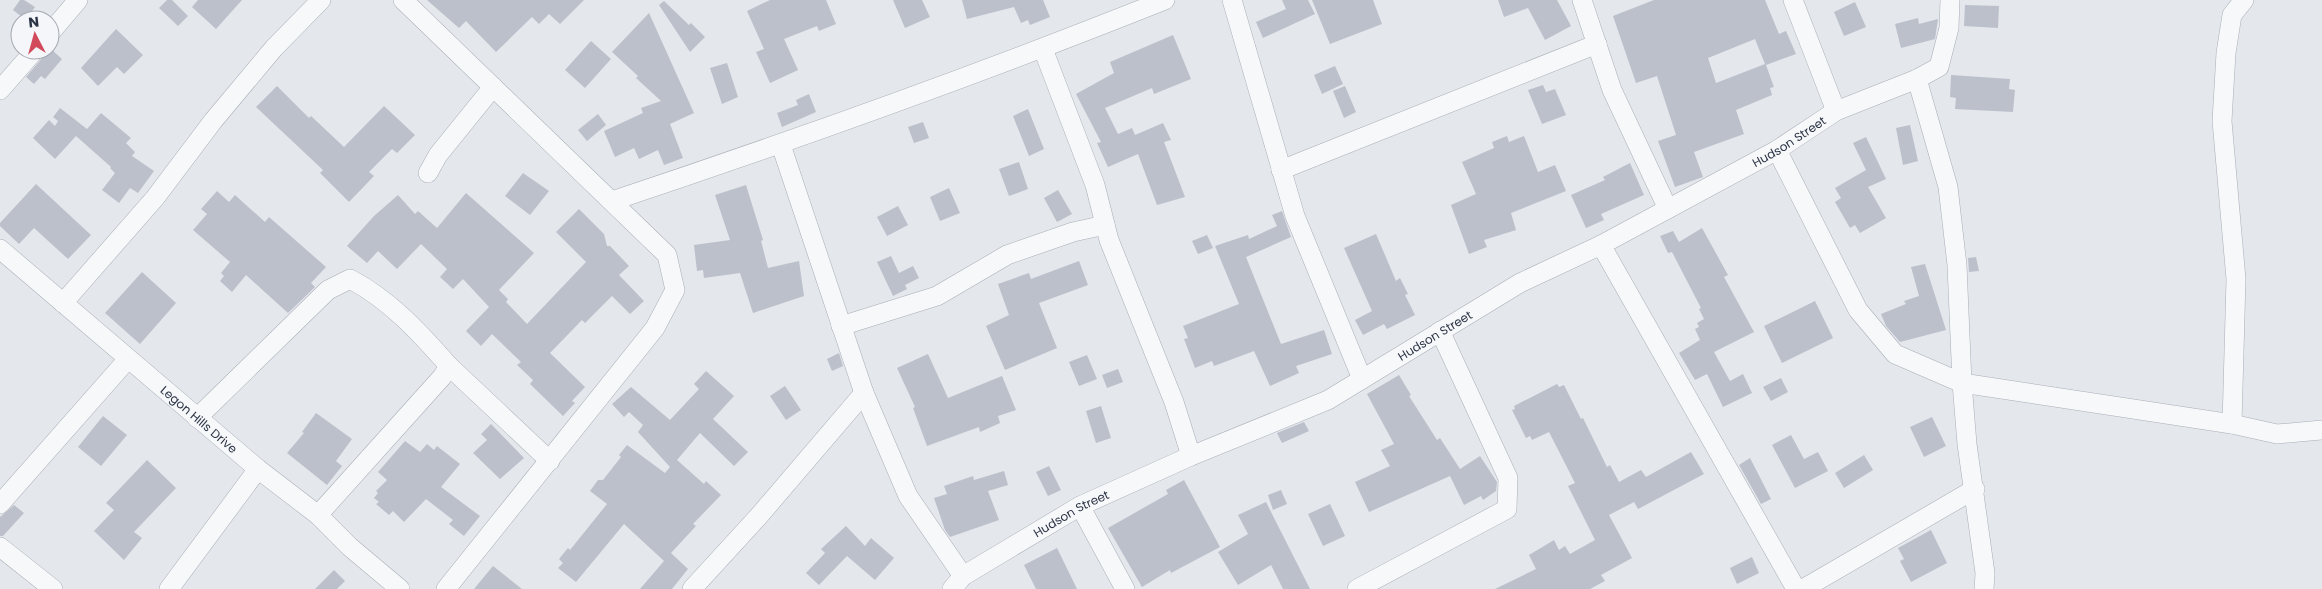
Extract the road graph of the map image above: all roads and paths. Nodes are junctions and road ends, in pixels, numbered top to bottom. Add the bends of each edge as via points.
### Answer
1 (78, 0) edge
2 (321, 0) edge
3 (403, 0) edge
4 (1164, 0) edge
5 (1232, 0) edge
6 (1582, 0) edge
7 (1793, 0) edge
8 (1950, 0) edge
9 (2244, 0) edge
10 (60, 21) edge
11 (1597, 44) junction
12 (1043, 49) junction
13 (26, 60) edge
14 (1916, 79) junction
15 (493, 87) junction
16 (0, 90) edge
17 (1836, 110) junction
18 (781, 145) junction
19 (1777, 150) junction
20 (1281, 170) junction
21 (428, 173) dead end
22 (612, 201) junction
23 (1668, 209) junction
24 (1105, 225) junction
25 (1601, 245) junction
26 (0, 249) edge
27 (63, 303) junction
28 (842, 326) junction
29 (1440, 331) junction
30 (128, 359) junction
31 (449, 366) junction
32 (1362, 378) junction
33 (1962, 383) junction
34 (864, 394) junction
35 (197, 418) junction
36 (2232, 424) junction
37 (2322, 430) edge
38 (1191, 456) junction
39 (550, 461) junction
40 (258, 469) junction
41 (1975, 489) junction
42 (0, 504) edge
43 (1080, 506) junction
44 (318, 515) junction
45 (0, 547) edge
46 (958, 583) edge
47 (53, 589) edge
48 (169, 589) edge
49 (400, 589) edge
50 (446, 589) edge
51 (692, 589) edge
52 (1125, 589) edge
53 (1357, 589) edge
54 (1796, 589) edge
55 (1803, 589) edge
56 (1984, 589) edge

1 - 10 street
2 - 27 street via 274,48 155,198
3 - 15 street
4 - 12 street
5 - 20 street
6 - 11 street
7 - 17 street
8 - 14 street, Hudson Street via 1950,28 1939,67
9 - 36 street via 2232,15 2222,121 2236,279
11 - 20 street
11 - 23 street via 1612,90
12 - 18 street
12 - 24 street via 1095,185
13 - 16 street
14 - 17 street, Hudson Street
14 - 33 street via 1948,187 1957,265
15 - 21 street via 438,155
15 - 22 street
17 - 19 street, Hudson Street
18 - 22 street
18 - 28 street
19 - 23 street, Hudson Street
19 - 33 street via 1858,310 1895,354
20 - 32 street via 1294,216
22 - 39 street via 667,255 675,290 655,328
23 - 25 street, Hudson Street
24 - 28 street via 1073,232 1007,255 937,296
24 - 38 street via 1174,402
25 - 29 street, Hudson Street via 1520,283
25 - 54 street
26 - 27 street, Legon Hills Drive
27 - 30 street, Legon Hills Drive
28 - 34 street
29 - 32 street, Hudson Street
29 - 53 street via 1508,478 1507,509
30 - 35 street, Legon Hills Drive
30 - 42 street
31 - 35 street via 417,330 371,290 350,279 328,290
31 - 39 street
31 - 44 street
32 - 38 street, Hudson Street via 1328,400
33 - 36 street
33 - 41 street
34 - 46 street via 908,496
34 - 51 street
35 - 40 street, Legon Hills Drive
36 - 37 street via 2277,434
38 - 43 street, Hudson Street
39 - 50 street
40 - 44 street, Legon Hills Drive
40 - 48 street
41 - 55 street
41 - 56 street
43 - 46 street, Hudson Street
43 - 52 street
44 - 49 street, Legon Hills Drive
45 - 47 street

